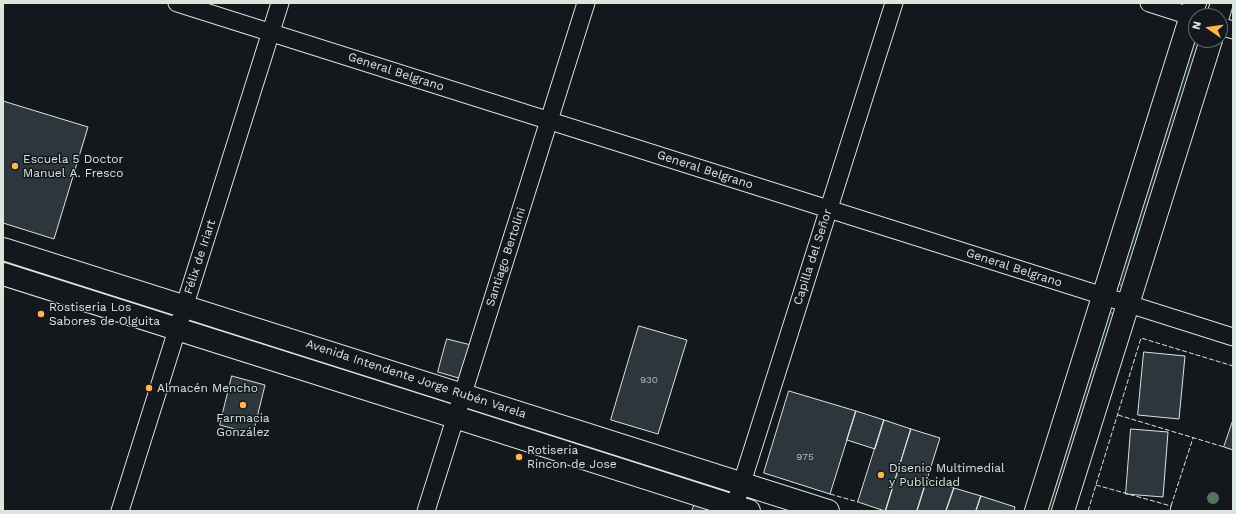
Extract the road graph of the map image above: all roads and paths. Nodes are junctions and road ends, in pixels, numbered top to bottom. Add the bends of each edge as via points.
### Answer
1 (177, 3) edge
2 (280, 3) edge
3 (586, 3) edge
4 (894, 3) edge
5 (1148, 3) edge
6 (1188, 11) edge
7 (1188, 31) edge
8 (270, 32) junction
9 (1208, 48) edge
10 (549, 121) junction
11 (828, 209) junction
12 (3, 249) edge
13 (3, 274) edge
14 (1103, 296) junction
15 (1128, 304) junction
16 (184, 306) junction
17 (177, 329) junction
18 (1233, 337) edge
19 (462, 394) junction
20 (455, 416) junction
21 (742, 484) junction
22 (739, 509) edge
23 (120, 511) edge
24 (426, 511) edge
25 (828, 511) edge
26 (1036, 511) edge
27 (1063, 511) edge

1 - 8 street, General Belgrano
2 - 8 street, Félix de Iriart
3 - 10 street, Santiago Bertolini
4 - 11 street, Capilla del Señor
5 - 6 street
7 - 14 main road
8 - 10 street, General Belgrano
8 - 16 street, Félix de Iriart
9 - 15 main road
10 - 11 street, General Belgrano
10 - 19 street, Santiago Bertolini
11 - 14 street, General Belgrano
11 - 21 street, Capilla del Señor
12 - 16 main road, Avenida Intendente Jorge Rubén Varela
13 - 17 main road, Avenida Intendente Jorge Rubén Varela
14 - 15 street, General Belgrano
14 - 26 main road
15 - 18 street, General Belgrano
15 - 27 main road
16 - 17 street, Félix de Iriart
16 - 19 main road, Avenida Intendente Jorge Rubén Varela
17 - 20 main road, Avenida Intendente Jorge Rubén Varela
17 - 23 street, Félix de Iriart
19 - 20 street, Santiago Bertolini
19 - 21 main road, Avenida Intendente Jorge Rubén Varela
20 - 22 main road, Avenida Intendente Jorge Rubén Varela
20 - 24 street, Santiago Bertolini
21 - 22 street, Capilla del Señor
21 - 25 main road, Avenida Intendente Jorge Rubén Varela

